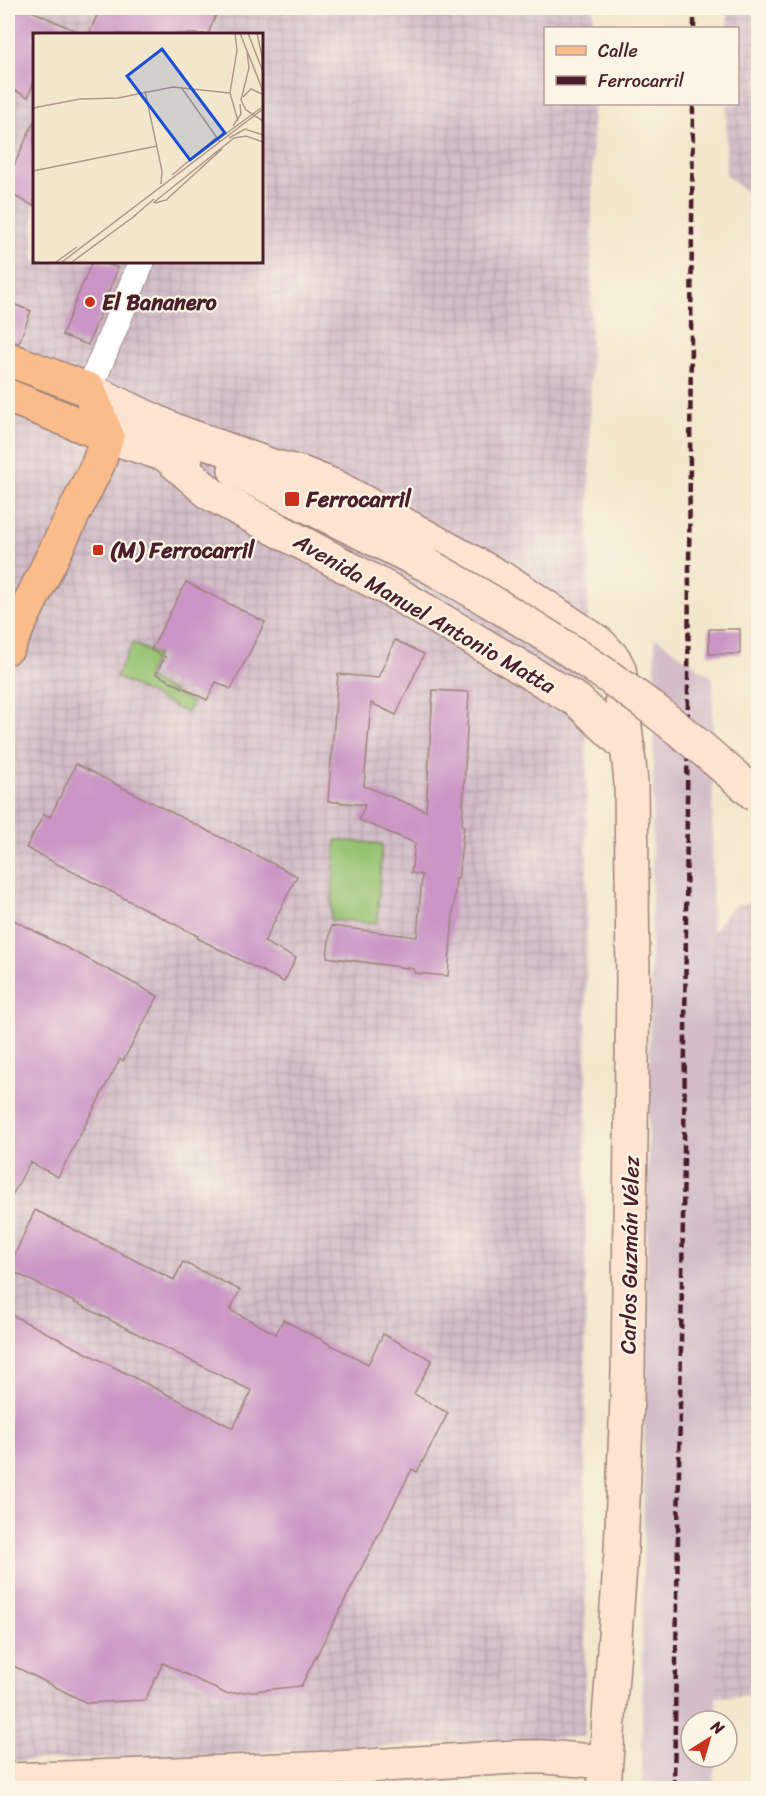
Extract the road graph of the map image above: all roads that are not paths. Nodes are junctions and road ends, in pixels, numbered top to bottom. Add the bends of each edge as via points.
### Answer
1 (142, 262) edge
2 (8, 359) edge
3 (89, 390) junction
4 (8, 396) edge
5 (107, 436) junction
6 (170, 442) junction
7 (8, 646) edge
8 (628, 748) junction
9 (759, 797) edge
10 (605, 1775) edge
11 (8, 1780) edge

1 - 3 street
2 - 3 main road, Avenida Manuel Antonio Matta
3 - 5 main road
3 - 6 street, Avenida Manuel Antonio Matta
4 - 5 main road, Avenida Manuel Antonio Matta
5 - 6 street, Avenida Manuel Antonio Matta
5 - 7 main road via 99,462
6 - 8 street, Avenida Manuel Antonio Matta via 210,494 397,594 578,701
6 - 8 street, Avenida Manuel Antonio Matta via 301,473 334,486 512,584 574,625 599,643 619,669
6 - 9 street, Avenida Manuel Antonio Matta, bridge via 224,465 477,593 589,663 652,708
8 - 10 street, Carlos Guzmán Vélez via 633,980 628,1372 621,1552
10 - 11 street via 545,1757 515,1757

